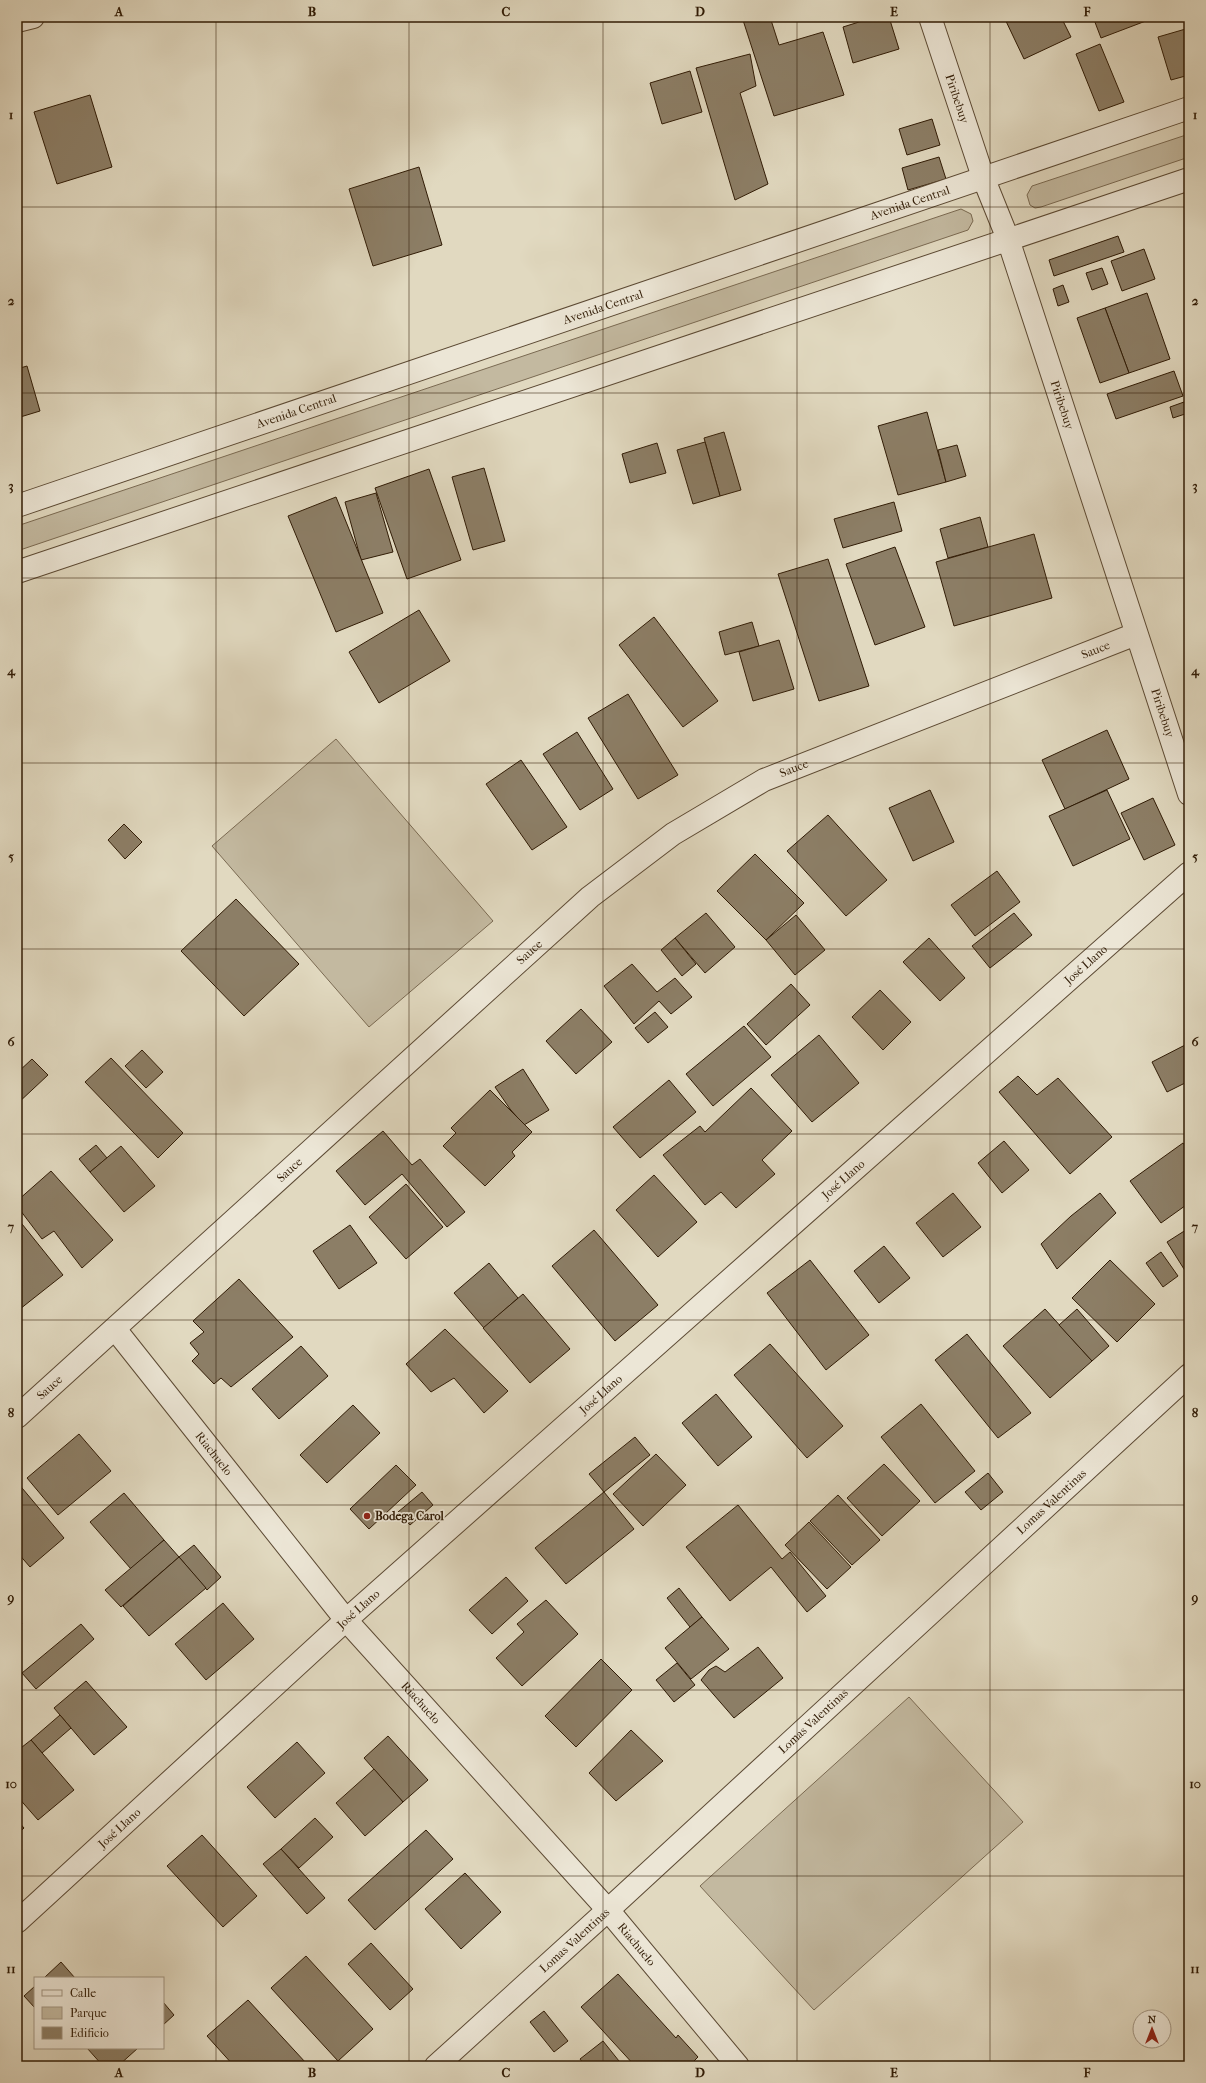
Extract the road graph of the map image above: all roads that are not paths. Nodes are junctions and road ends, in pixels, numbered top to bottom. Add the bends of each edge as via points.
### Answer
1 (33, 17) edge
2 (930, 17) edge
3 (17, 21) edge
4 (1189, 108) edge
5 (983, 177) junction
6 (1189, 179) edge
7 (1008, 239) junction
8 (17, 506) edge
9 (17, 572) edge
10 (1136, 634) junction
11 (1189, 794) edge
12 (1189, 873) edge
13 (114, 1329) junction
14 (1189, 1375) edge
15 (17, 1417) edge
16 (346, 1620) junction
17 (608, 1910) junction
18 (17, 1922) edge
19 (436, 2066) edge
20 (738, 2066) edge

1 - 3 street
2 - 5 street, Piribebuy
4 - 5 street, Avenida Central
5 - 7 street, Piribebuy
5 - 8 street, Avenida Central
6 - 7 street
7 - 9 street
7 - 10 street, Piribebuy
10 - 11 street, Piribebuy
10 - 13 street, Sauce via 764,780 673,834 590,897
12 - 16 street, José Llano
13 - 15 street, Sauce
13 - 16 street, Riachuelo
14 - 17 street, Lomas Valentinas
16 - 17 street, Riachuelo
16 - 18 street, José Llano
17 - 19 street, Lomas Valentinas
17 - 20 street, Riachuelo

